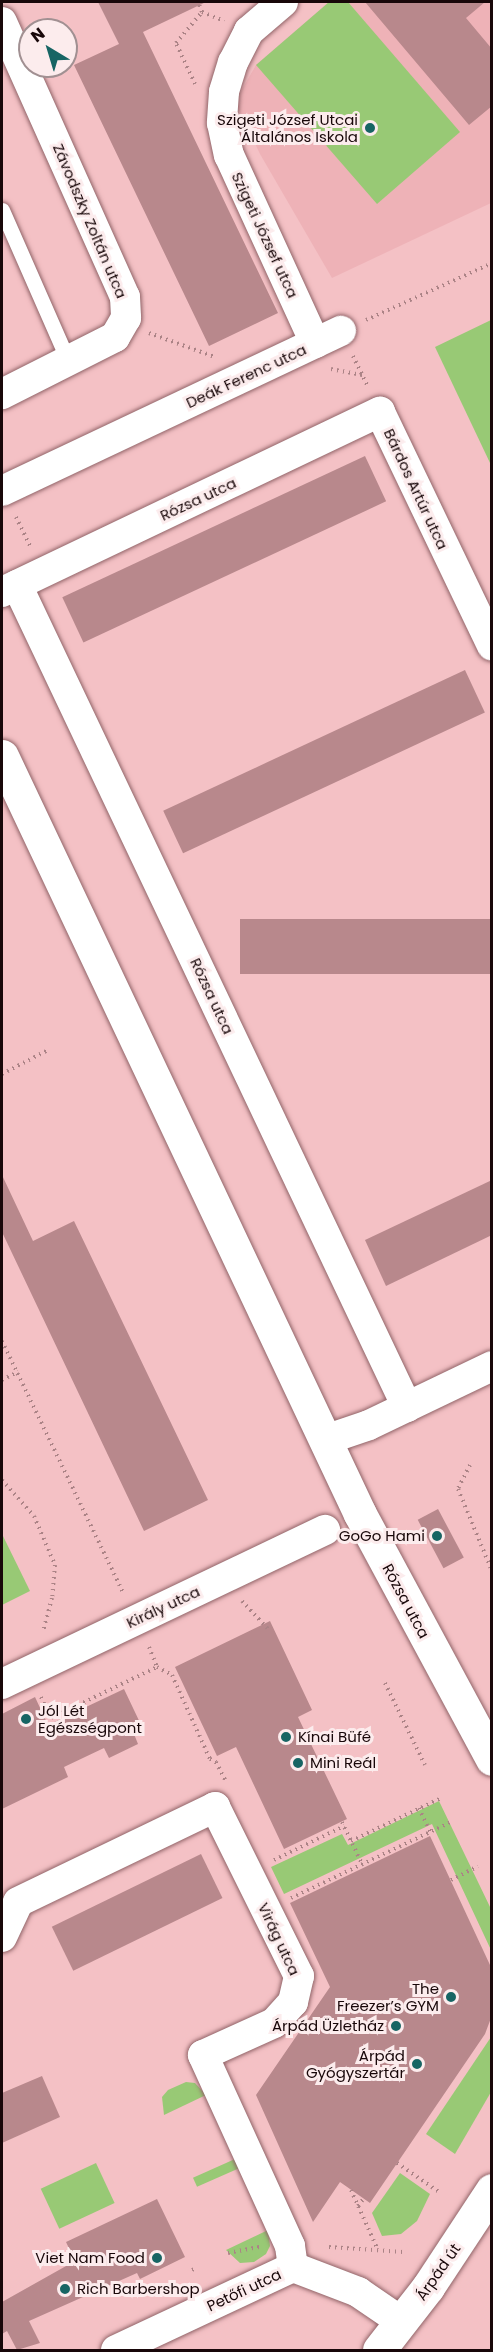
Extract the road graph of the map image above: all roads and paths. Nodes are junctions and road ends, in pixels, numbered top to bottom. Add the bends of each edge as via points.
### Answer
1 (283, 2) edge
2 (2, 22) edge
3 (2, 210) edge
4 (492, 263) edge
5 (122, 324) junction
6 (328, 337) junction
7 (68, 360) junction
8 (256, 371) junction
9 (2, 394) edge
10 (380, 412) junction
11 (3, 491) edge
12 (20, 584) edge
13 (492, 646) edge
14 (2, 756) edge
15 (48, 1050) dead end
16 (2, 1074) edge
17 (2, 1341) edge
18 (492, 1366) edge
19 (18, 1372) junction
20 (2, 1380) edge
21 (407, 1407) junction
22 (325, 1440) junction
23 (470, 1465) dead end
24 (2, 1480) edge
25 (325, 1530) dead end
26 (492, 1571) edge
27 (221, 1579) junction
28 (136, 1620) junction
29 (268, 1629) dead end
30 (157, 1667) junction
31 (178, 1672) dead end
32 (172, 1675) junction
33 (385, 1683) dead end
34 (18, 1684) edge
35 (210, 1759) dead end
36 (492, 1759) edge
37 (425, 1765) dead end
38 (441, 1798) dead end
39 (405, 1808) dead end
40 (419, 1808) junction
41 (407, 1814) junction
42 (453, 1821) dead end
43 (430, 1832) junction
44 (351, 1840) junction
45 (265, 1864) dead end
46 (362, 1864) junction
47 (478, 1866) dead end
48 (450, 1880) dead end
49 (266, 1910) junction
50 (2, 1937) edge
51 (397, 2163) dead end
52 (351, 2190) dead end
53 (492, 2190) edge
54 (439, 2192) dead end
55 (364, 2198) dead end
56 (358, 2206) junction
57 (270, 2246) dead end
58 (322, 2247) dead end
59 (378, 2250) junction
60 (403, 2252) dead end
61 (228, 2253) dead end
62 (292, 2267) junction
63 (402, 2322) junction
64 (116, 2350) edge
65 (379, 2350) edge

1 - 6 street, Szigeti József utca via 249,31 233,62 224,92 222,123 229,155
2 - 5 street, Závodszky Zoltán utca via 125,297
3 - 7 lane
4 - 6 path
5 - 7 street via 115,337
5 - 8 path
6 - 8 street, Deák Ferenc utca
6 - 10 path, Bárdos Artúr utca
7 - 9 street
8 - 11 street, Deák Ferenc utca
10 - 12 street, Rózsa utca
10 - 13 street, Bárdos Artúr utca
11 - 12 path
12 - 21 street, Rózsa utca
14 - 22 street, Rózsa utca
15 - 16 path
17 - 19 path
18 - 21 street
19 - 20 path
19 - 28 path
21 - 22 street
22 - 36 street, Rózsa utca via 373,1540
23 - 26 path via 458,1489
24 - 34 path via 34,1516 55,1565 43,1634
25 - 27 street, Király utca
27 - 28 street, Király utca
27 - 29 path
28 - 30 path
28 - 34 street, Király utca
30 - 32 path
30 - 34 path via 51,1718
31 - 32 path
32 - 35 path
33 - 37 path
38 - 40 path
39 - 41 path
40 - 41 path
40 - 43 path
41 - 44 path
42 - 43 path
43 - 46 path
44 - 45 path via 343,1824
44 - 46 path
46 - 49 path
47 - 48 path
49 - 50 street, Virág utca via 215,1807 18,1902
49 - 62 street, Virág utca via 300,1977 294,2002 274,2023 203,2055 290,2246
51 - 54 path
52 - 56 path
53 - 63 street, Árpád út
55 - 56 path
56 - 59 path
57 - 61 path
58 - 59 path
59 - 60 path
62 - 63 street, Petőfi utca via 358,2292
62 - 64 street, Petőfi utca
63 - 65 street, Árpád út

